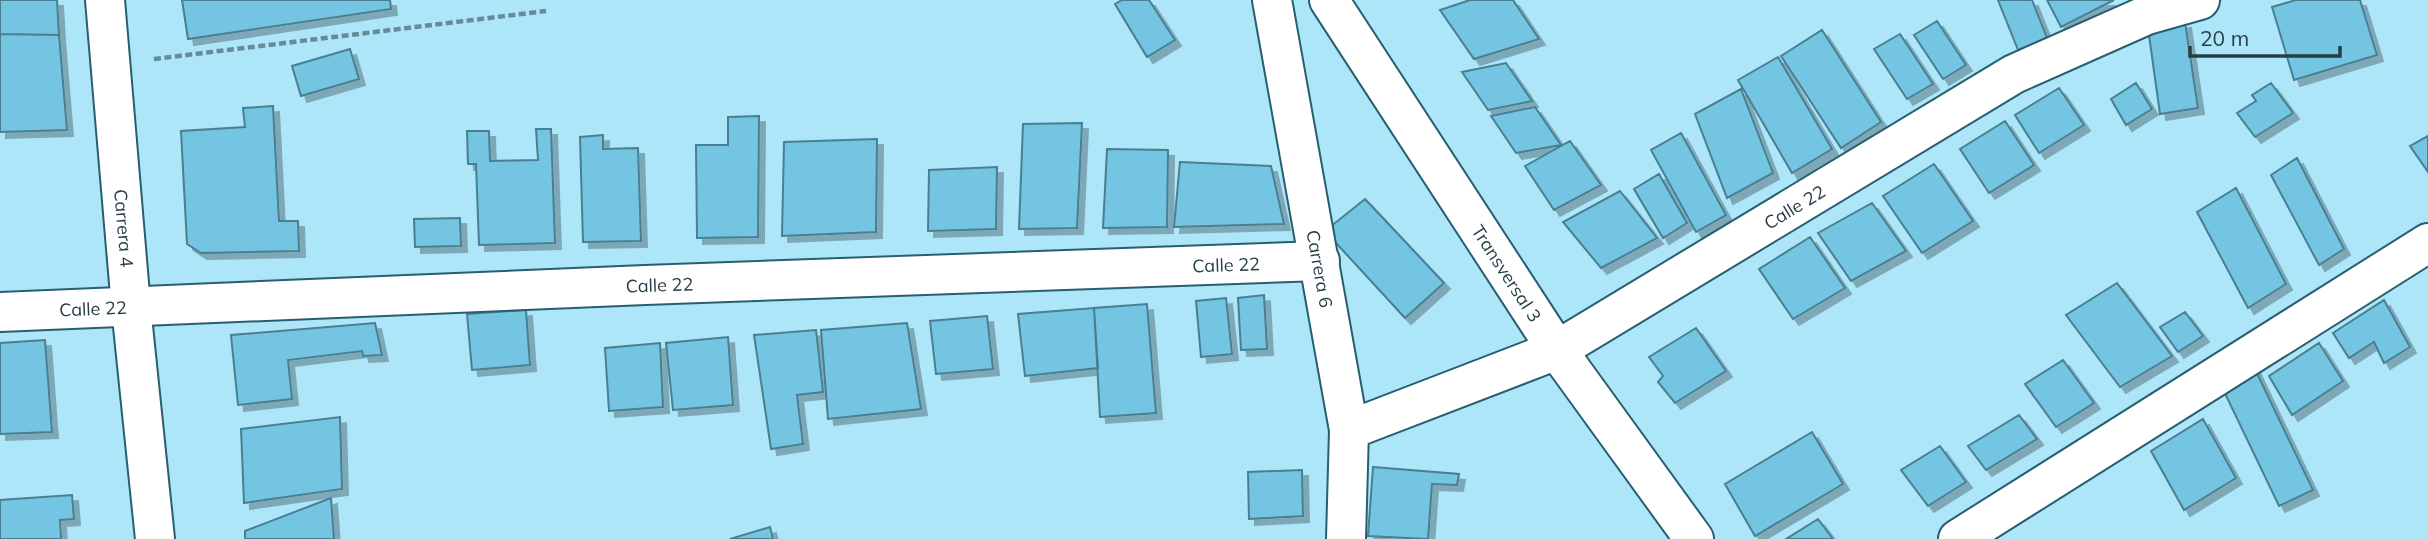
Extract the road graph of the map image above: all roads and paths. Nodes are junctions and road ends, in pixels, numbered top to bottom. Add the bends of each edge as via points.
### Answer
1 (105, 0) edge
2 (1272, 0) edge
3 (1329, 0) edge
4 (2200, 0) edge
5 (545, 11) dead end
6 (172, 57) dead end
7 (2428, 243) edge
8 (1320, 261) junction
9 (131, 307) junction
10 (0, 312) edge
11 (1557, 350) junction
12 (1349, 430) junction
13 (155, 539) edge
14 (1346, 539) edge
15 (1694, 539) edge
16 (1958, 539) edge

1 - 9 street, Carrera 4
2 - 8 street, Carrera 6
3 - 11 street, Transversal 3
4 - 11 street, Calle 22 via 2147,15 2014,74
5 - 6 path
7 - 16 street
8 - 9 street, Calle 22
8 - 12 street, Carrera 6
9 - 10 street, Calle 22
9 - 13 street, Carrera 4
11 - 12 street, Calle 22
11 - 15 street, Transversal 3
12 - 14 street, Carrera 6

